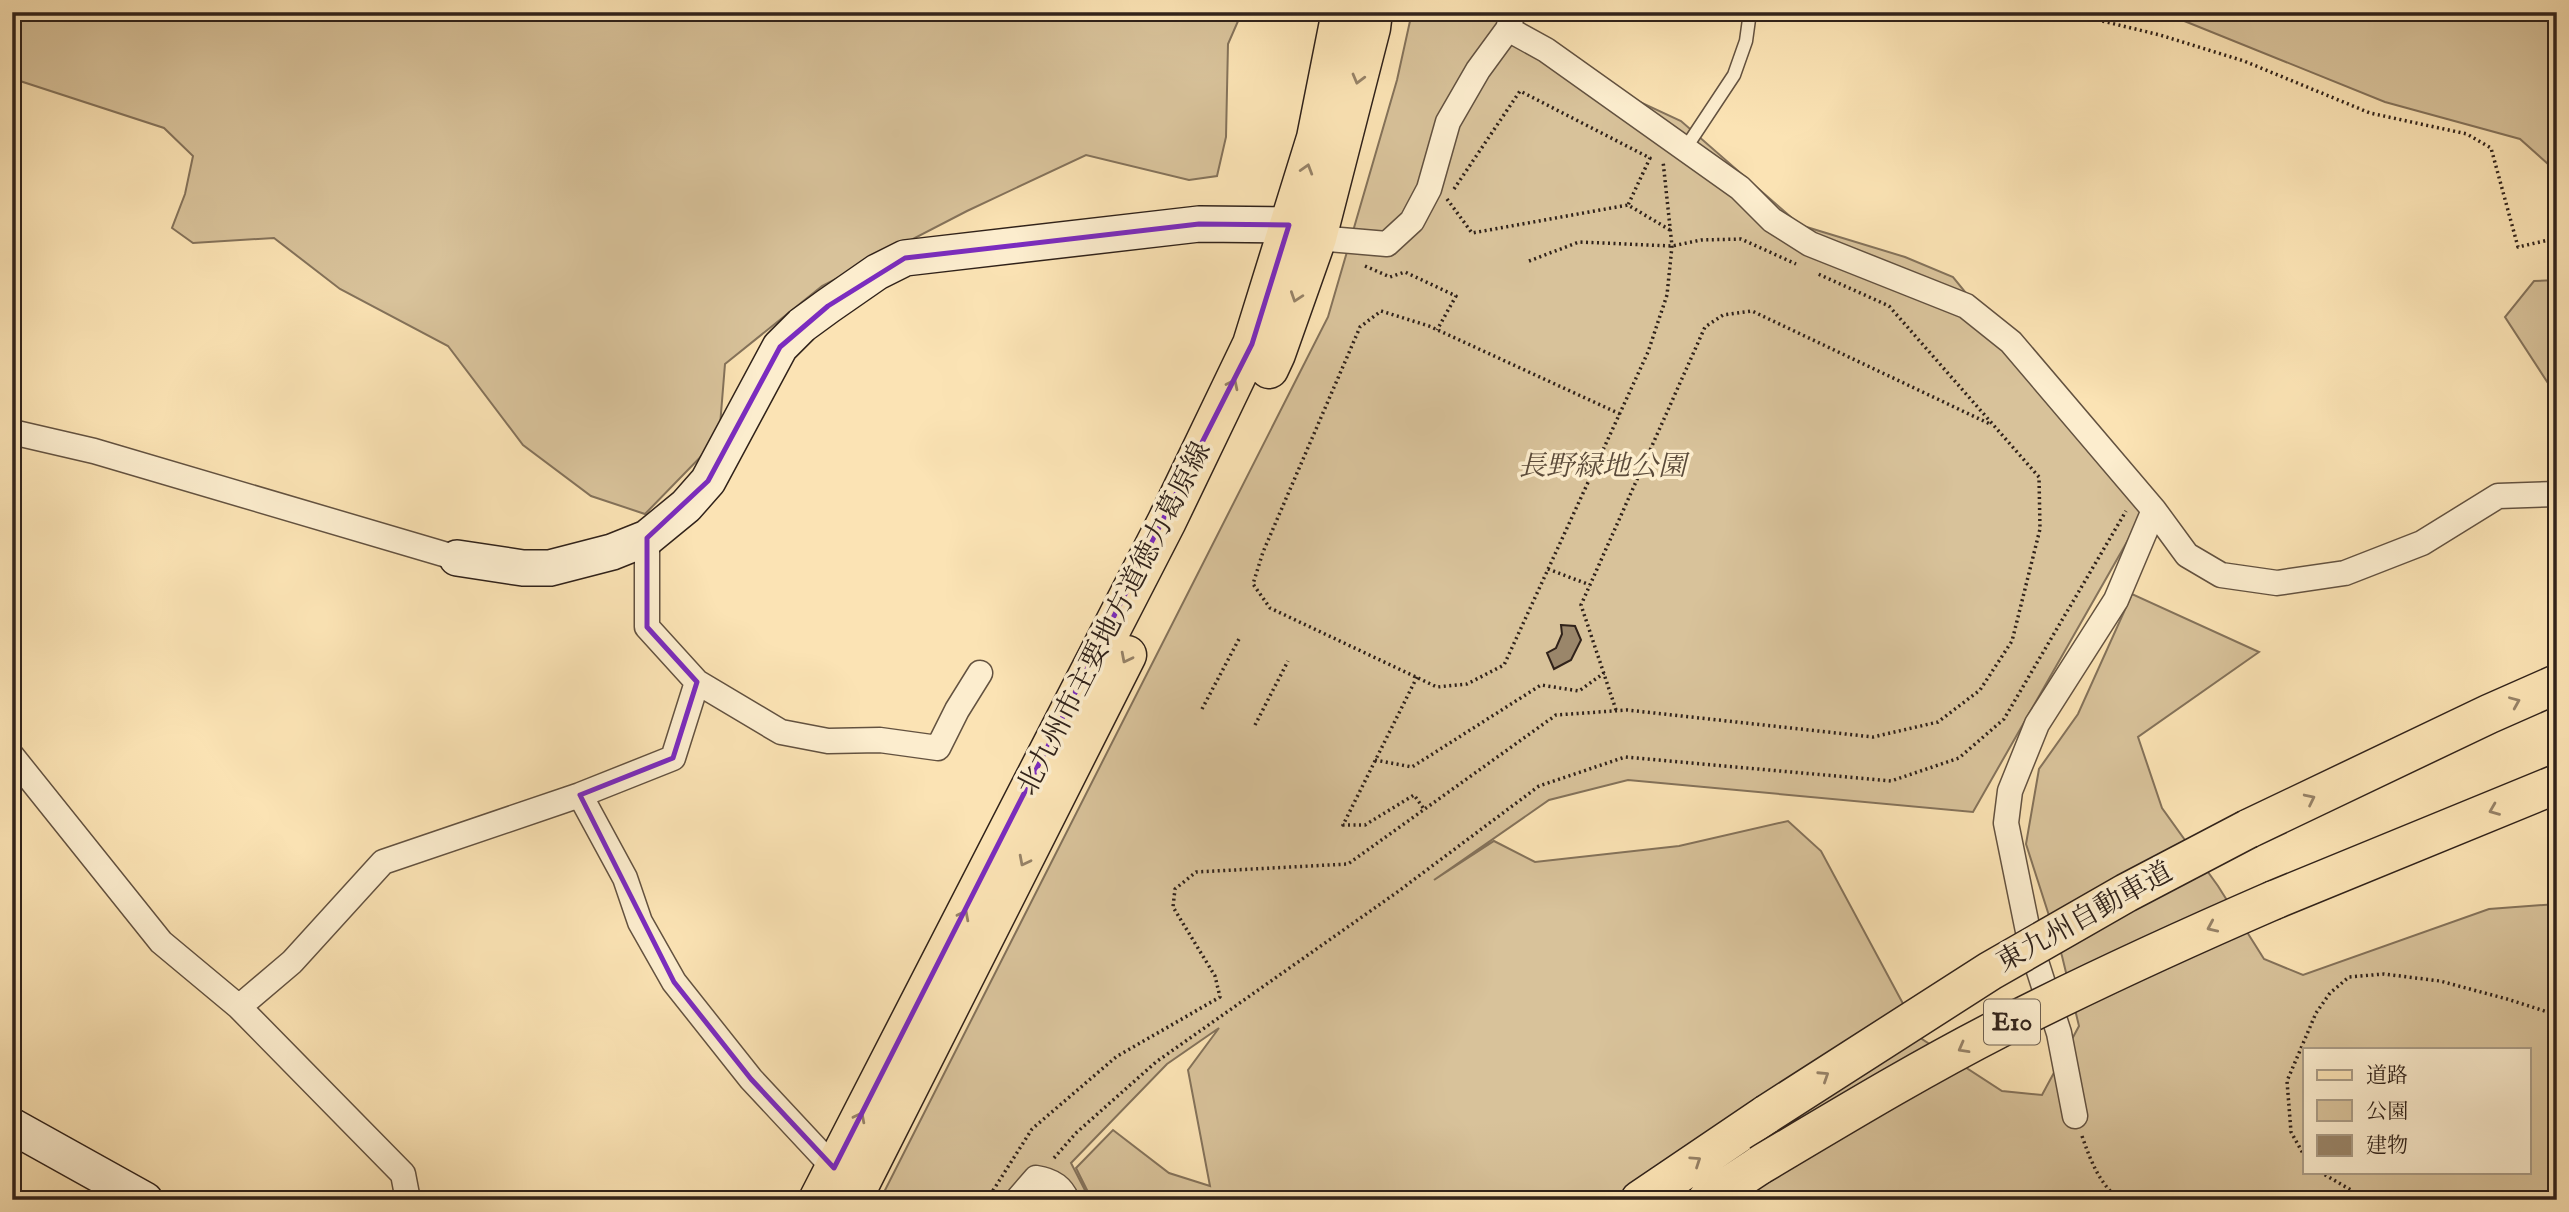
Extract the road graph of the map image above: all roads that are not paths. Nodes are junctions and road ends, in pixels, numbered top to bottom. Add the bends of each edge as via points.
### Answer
1 (1341, 12) edge
2 (1373, 12) edge
3 (1750, 12) edge
4 (1511, 21) edge
5 (1673, 148) junction
6 (1303, 232) junction
7 (12, 432) edge
8 (2557, 495) edge
9 (2146, 501) junction
10 (647, 538) junction
11 (457, 558) joint
12 (980, 673) dead end
13 (697, 682) junction
14 (2557, 684) edge
15 (13, 759) edge
16 (2557, 784) edge
17 (580, 795) junction
18 (239, 1007) junction
19 (2076, 1116) road end
20 (12, 1125) edge
21 (835, 1189) edge
22 (145, 1200) edge
23 (408, 1200) edge
24 (1017, 1200) edge
25 (1067, 1200) edge
26 (1640, 1200) edge
27 (1707, 1200) edge

6 -> 1 main road, 北九州市主要地方道徳力葛原線
2 -> 6 main road, 北九州市主要地方道徳力葛原線
3 - 5 lane via 1734,75
4 - 5 street
4 - 6 street via 1448,122 1429,189 1412,221 1387,244
5 - 9 street via 1740,188 1772,220 1810,244 1966,306 2011,342
6 - 10 street via 1199,224 905,258 828,306 780,347 708,481 687,506
6 - 21 main road, 北九州市主要地方道徳力葛原線 via 1167,522
7 - 11 street via 94,451
8 - 9 street via 2498,496 2422,543 2384,558 2345,573 2277,583 2221,575 2188,555
9 - 19 street via 2116,600 2037,724 2010,791 2006,823 2031,946 2059,1033
10 - 11 street via 550,568
10 - 13 street via 647,627
12 - 13 street via 938,747 880,740 828,741 781,732
13 - 17 street via 673,758
26 -> 14 main road, 東九州自動車道 / E10, bridge via 1990,971 2126,893 2248,829
15 - 18 street via 161,942
16 -> 27 main road, 東九州自動車道 / E10, bridge via 2274,900 1998,1029 1877,1096
17 - 18 street via 383,862 292,962
17 - 21 street via 625,878 639,922 674,982
18 - 23 street via 403,1174
20 - 22 street
24 - 25 street via 1036,1178 1051,1180

